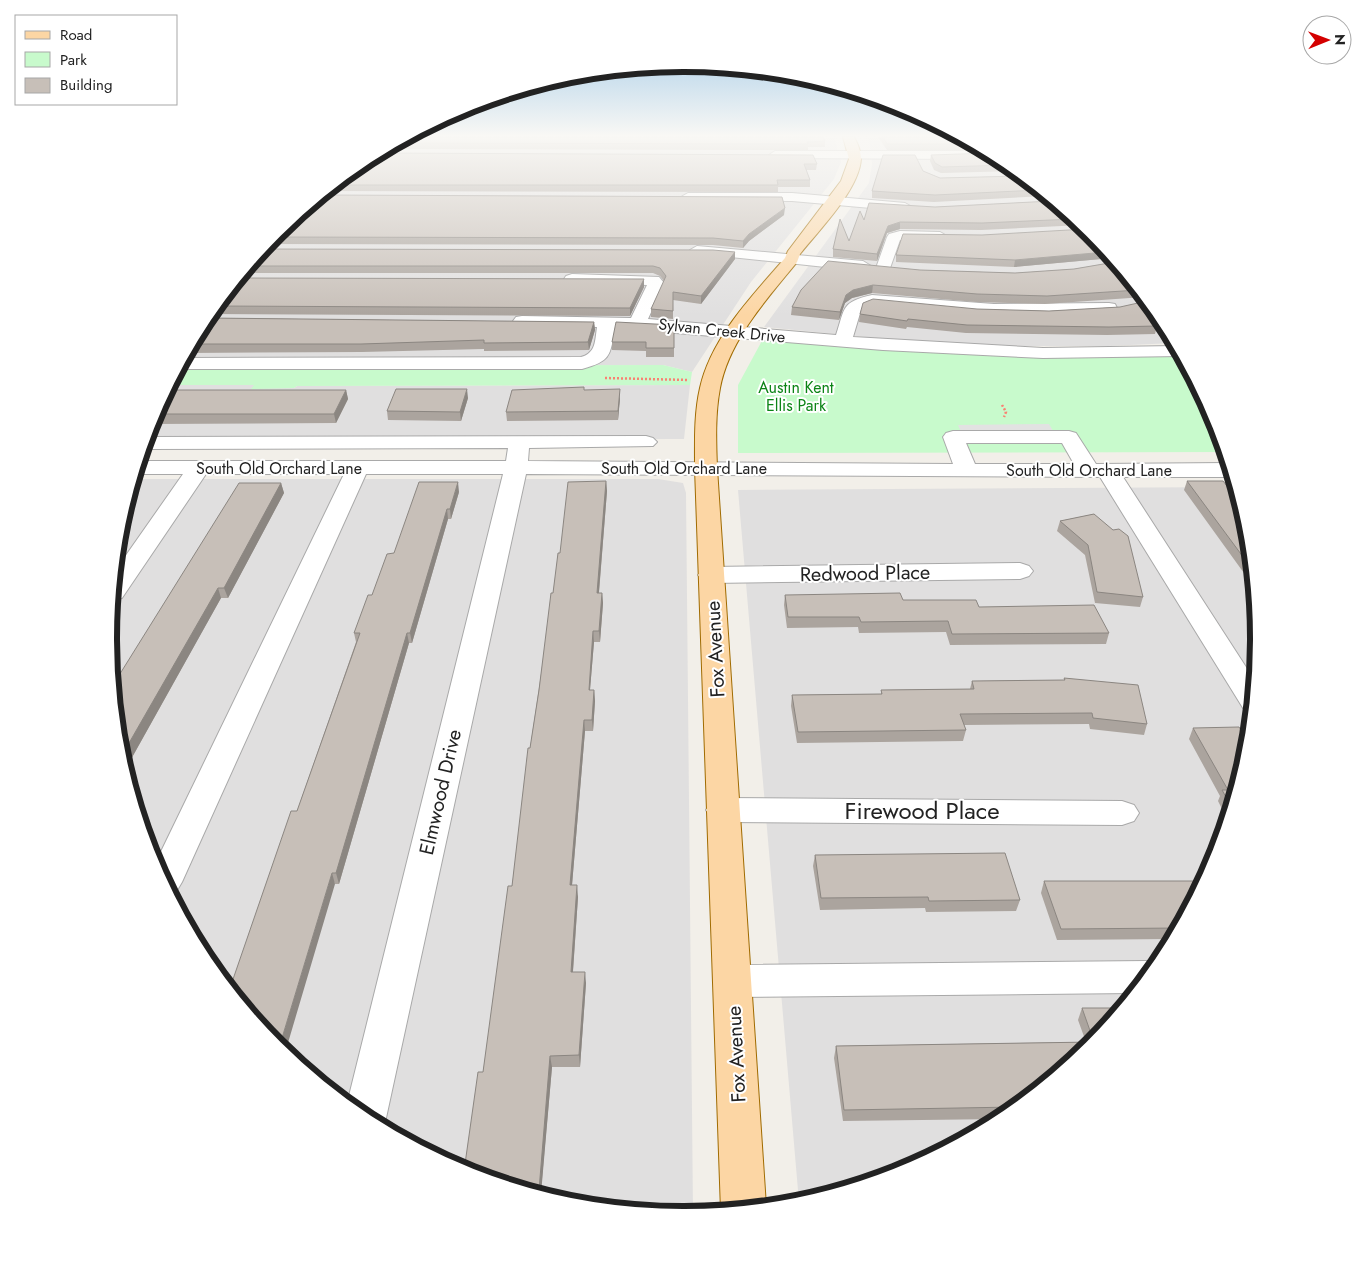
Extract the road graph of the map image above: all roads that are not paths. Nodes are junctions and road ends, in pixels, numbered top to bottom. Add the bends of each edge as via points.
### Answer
1 (671, 197) edge
2 (838, 197) edge
3 (836, 200) junction
4 (918, 208) edge
5 (955, 236) edge
6 (681, 250) edge
7 (792, 259) junction
8 (884, 268) junction
9 (902, 269) edge
10 (552, 279) edge
11 (1129, 306) edge
12 (502, 321) edge
13 (607, 322) junction
14 (638, 323) junction
15 (738, 331) junction
16 (843, 342) junction
17 (1171, 351) edge
18 (189, 364) edge
19 (646, 442) dead end
20 (152, 443) edge
21 (518, 455) junction
22 (144, 468) edge
23 (199, 468) junction
24 (358, 468) junction
25 (706, 468) junction
26 (967, 470) junction
27 (1098, 470) junction
28 (1224, 470) edge
29 (1020, 571) dead end
30 (711, 574) junction
31 (120, 582) edge
32 (1247, 692) edge
33 (723, 810) junction
34 (1122, 812) dead end
35 (168, 874) edge
36 (1138, 977) edge
37 (732, 981) junction
38 (366, 1108) edge
39 (743, 1202) edge

1 - 3 street
2 - 3 main road, Fox Avenue
3 - 4 street
3 - 7 main road, Fox Avenue
5 - 8 street via 900,235 894,238
6 - 7 street
7 - 8 street
7 - 15 main road, Fox Avenue
8 - 9 street
10 - 14 street via 653,280 656,283
11 - 16 street via 1075,310 994,309 872,300 858,303 853,308
12 - 13 street, Sylvan Creek Drive
13 - 14 street, Sylvan Creek Drive
13 - 18 street via 602,351 596,359 582,363
14 - 15 street, Sylvan Creek Drive
15 - 16 street, Sylvan Creek Drive
15 - 25 main road, Fox Avenue via 712,377 706,415
16 - 17 street, Sylvan Creek Drive via 1044,353
19 - 21 street
20 - 21 street
21 - 24 street, South Old Orchard Lane
21 - 25 street, South Old Orchard Lane
21 - 38 street, Elmwood Drive
22 - 23 street, South Old Orchard Lane
23 - 24 street, South Old Orchard Lane
23 - 31 street
24 - 35 street
25 - 26 street, South Old Orchard Lane
25 - 30 main road, Fox Avenue
26 - 27 street, South Old Orchard Lane
26 - 27 street via 953,437 1069,437
27 - 28 street, South Old Orchard Lane
27 - 32 street
29 - 30 street, Redwood Place
30 - 33 main road, Fox Avenue
33 - 34 street, Firewood Place
33 - 37 main road, Fox Avenue
36 - 37 street
37 - 39 main road, Fox Avenue

